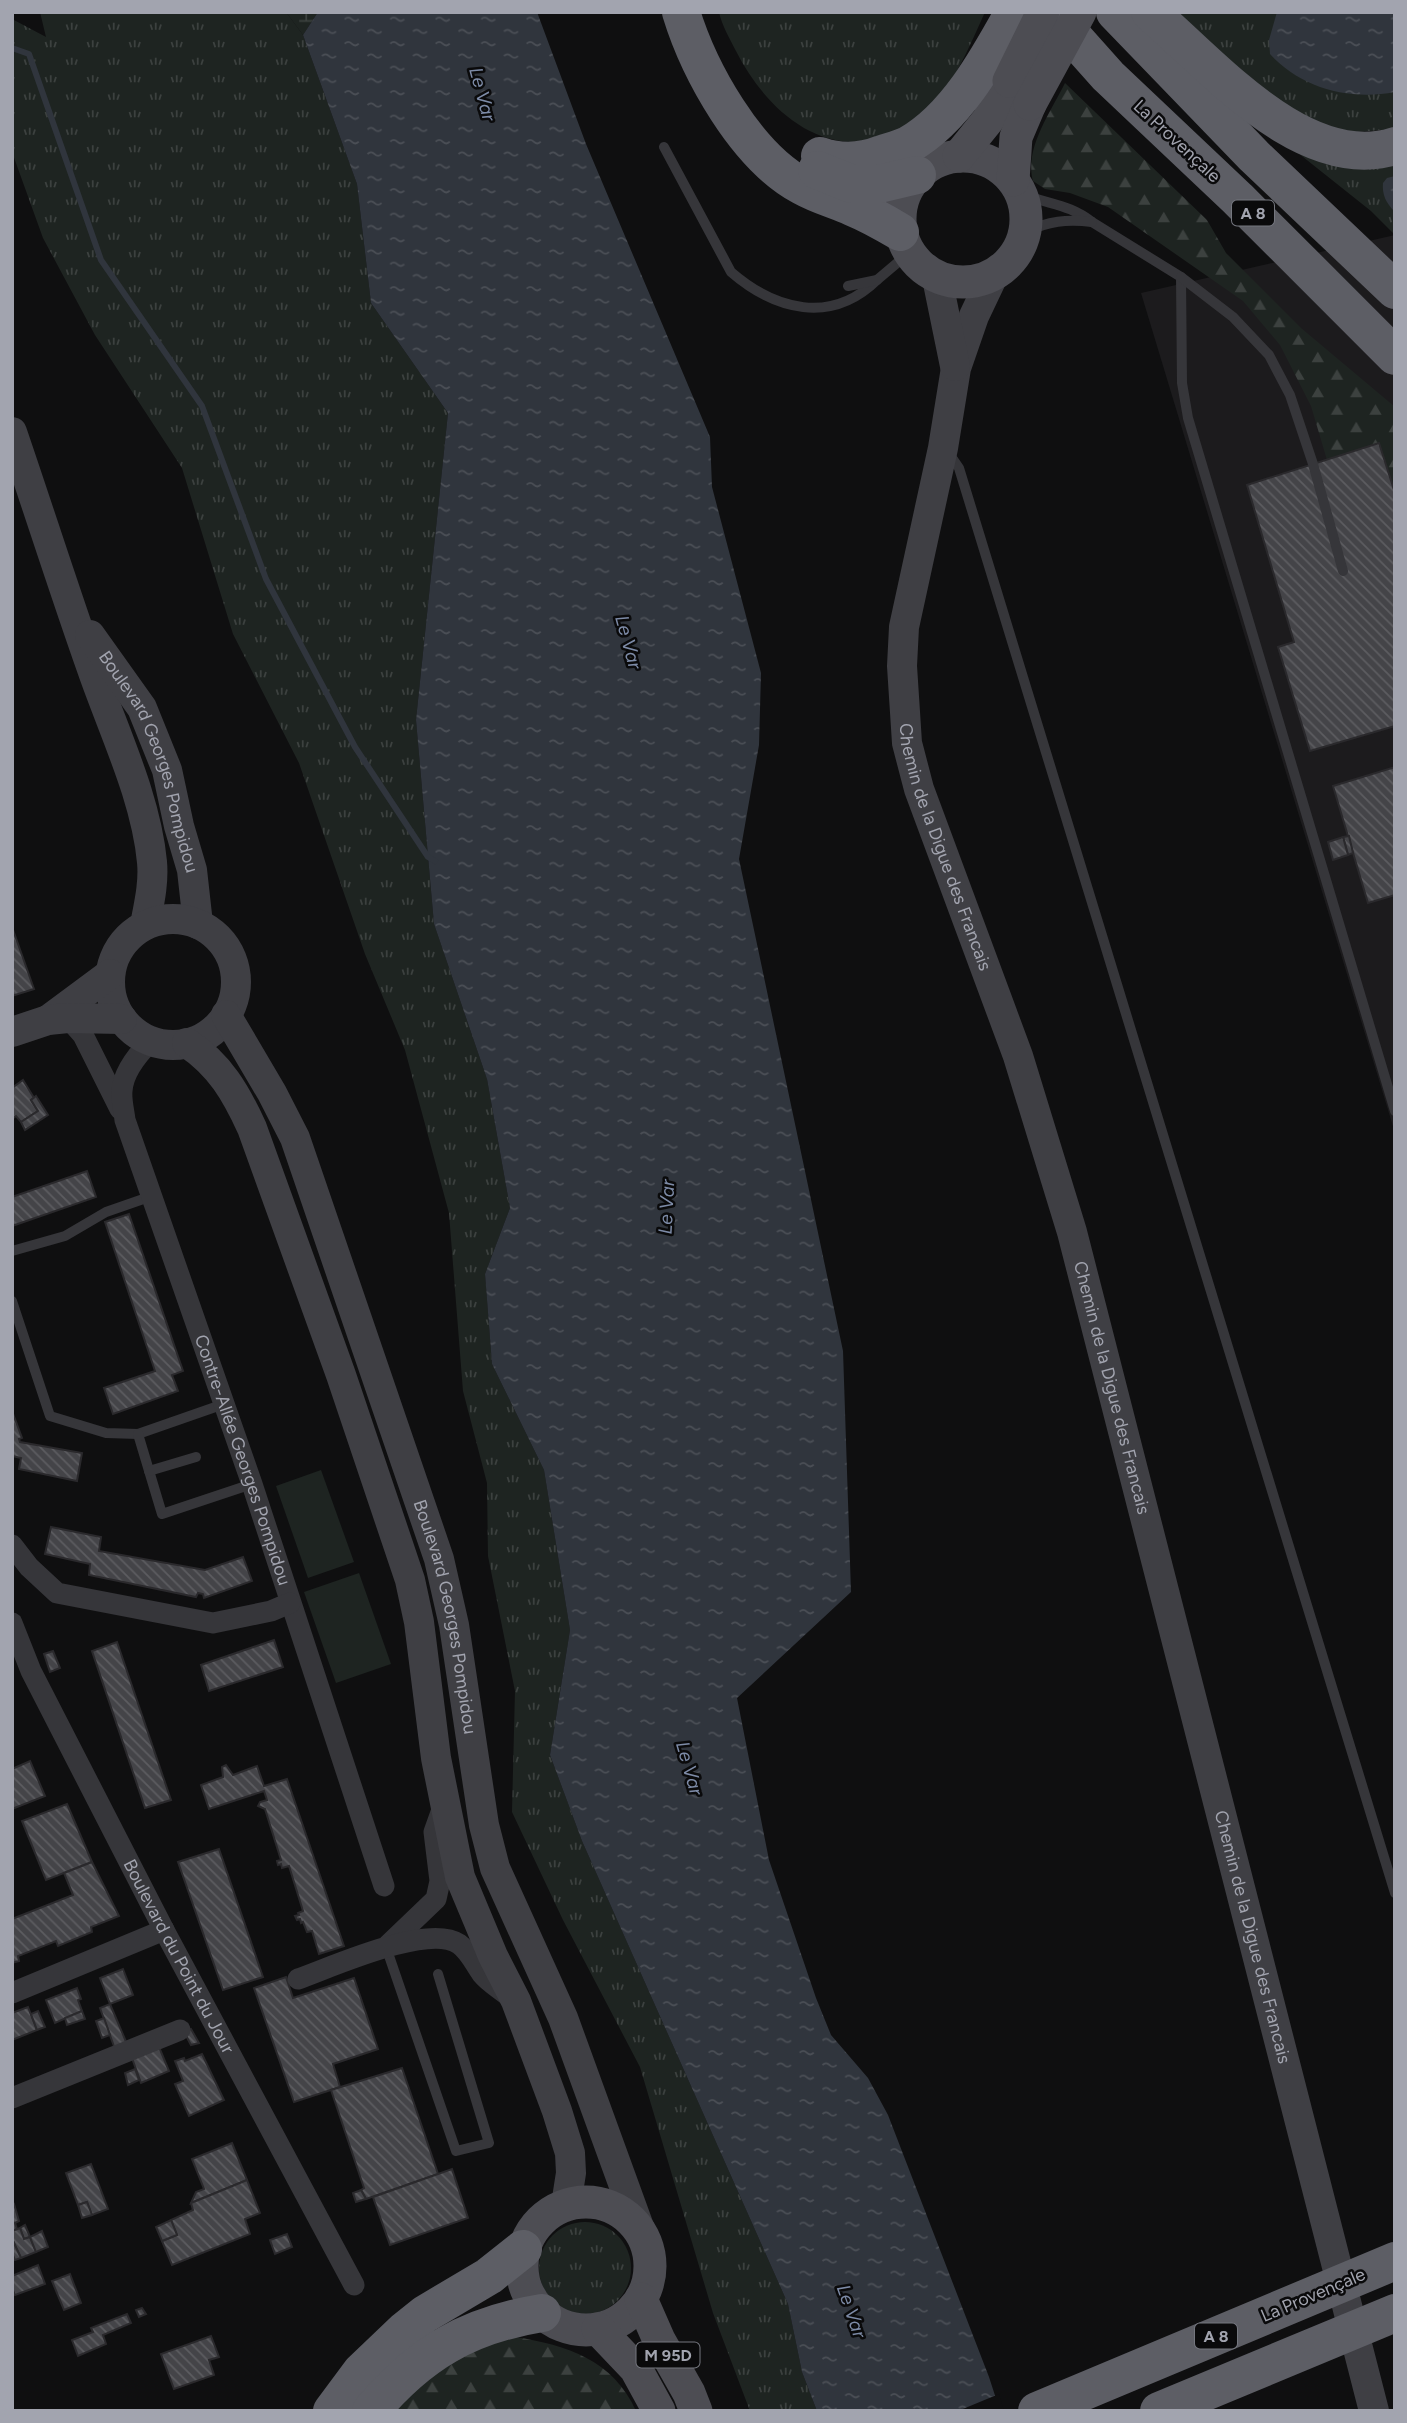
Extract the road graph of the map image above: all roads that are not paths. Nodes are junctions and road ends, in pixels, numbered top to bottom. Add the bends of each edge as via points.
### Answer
1 (681, 12) edge
2 (698, 12) edge
3 (1014, 12) edge
4 (1026, 12) edge
5 (1043, 12) edge
6 (1051, 12) edge
7 (1080, 12) edge
8 (1115, 12) edge
9 (1150, 12) edge
10 (1108, 76) junction
11 (1009, 81) junction
12 (781, 143) junction
13 (1395, 146) edge
14 (664, 147) dead end
15 (959, 156) junction
16 (917, 176) junction
17 (1017, 186) junction
18 (1092, 222) junction
19 (1026, 232) junction
20 (905, 242) junction
21 (993, 276) junction
22 (1181, 277) junction
23 (937, 278) junction
24 (877, 281) junction
25 (848, 286) dead end
26 (1395, 290) edge
27 (1395, 356) edge
28 (956, 368) junction
29 (12, 432) edge
30 (943, 448) junction
31 (1343, 571) dead end
32 (72, 612) junction
33 (198, 924) junction
34 (145, 925) junction
35 (110, 974) junction
36 (226, 1015) junction
37 (58, 1019) junction
38 (122, 1019) junction
39 (12, 1032) edge
40 (151, 1041) junction
41 (187, 1043) junction
42 (1395, 1111) edge
43 (125, 1120) junction
44 (152, 1196) junction
45 (12, 1251) edge
46 (12, 1301) edge
47 (224, 1404) junction
48 (138, 1434) junction
49 (196, 1457) dead end
50 (149, 1471) junction
51 (252, 1484) junction
52 (12, 1545) edge
53 (290, 1603) junction
54 (12, 1623) edge
55 (21, 1675) edge
56 (445, 1802) junction
57 (384, 1886) dead end
58 (1395, 1893) edge
59 (164, 1930) junction
60 (386, 1947) junction
61 (438, 1974) dead end
62 (298, 1979) dead end
63 (12, 1993) edge
64 (516, 2001) junction
65 (180, 2030) dead end
66 (12, 2098) edge
67 (566, 2205) junction
68 (639, 2227) junction
69 (523, 2249) junction
70 (1395, 2261) edge
71 (354, 2286) dead end
72 (641, 2299) junction
73 (542, 2313) junction
74 (1395, 2313) edge
75 (598, 2329) junction
76 (332, 2411) edge
77 (371, 2411) edge
78 (659, 2411) edge
79 (696, 2411) edge
80 (1037, 2411) edge
81 (1159, 2411) edge
82 (1374, 2411) edge

1 - 20 highway via 691,46 731,117 768,160 801,186 857,209
2 - 12 highway via 724,71 747,107
3 - 11 highway
4 - 10 highway
5 - 11 main road, bridge
6 - 10 highway, La Provençale / A 8
7 - 11 main road, bridge
8 - 26 highway, A 8 via 1254,156
9 - 13 highway via 1271,116 1300,134 1355,152
10 - 27 highway, La Provençale / A 8
11 - 12 highway via 961,96 908,144 877,156 833,161
11 - 15 main road via 988,120
11 - 17 main road
12 - 16 highway via 812,168 852,184
14 - 24 lane via 731,272 749,288 769,299 809,309 853,299
15 - 16 main road via 929,165
15 - 17 main road via 998,166
16 - 20 main road via 900,211
17 - 18 lane via 1035,199 1079,211
17 - 19 main road via 1027,218
18 - 19 lane via 1061,220
18 - 22 lane
19 - 21 main road via 1020,249
20 - 23 main road via 917,263
20 - 24 lane
21 - 23 main road via 956,283
21 - 28 main road
22 - 31 lane via 1233,317 1269,355 1290,395
22 - 42 lane via 1182,383 1188,418
23 - 28 main road
24 - 25 lane
28 - 30 main road, Chemin de la Digue des Francais
29 - 32 main road, Boulevard Georges Pompidou
30 - 58 lane via 963,482
30 - 82 main road, Chemin de la Digue des Francais via 904,627 907,744 919,789 1018,1056 1072,1232
32 - 33 main road, Boulevard Georges Pompidou via 142,708 167,770 192,870
32 - 34 main road, Boulevard Georges Pompidou via 124,751 147,832 152,888
33 - 34 main road via 162,919
33 - 36 main road via 225,946 233,963 236,981
34 - 35 main road via 121,945
35 - 37 main road
35 - 38 main road via 110,990
36 - 41 main road via 216,1028
36 - 68 main road, Boulevard Georges Pompidou via 295,1138 434,1547 454,1625 495,1868 563,2018
37 - 38 main road
37 - 39 main road
37 - 43 street via 83,1035
38 - 40 main road
40 - 41 main road
40 - 43 street, Contre-Allée Georges Pompidou via 127,1073 121,1090
41 - 56 main road, Boulevard Georges Pompidou via 222,1073 252,1128 354,1413 410,1580
43 - 44 street, Contre-Allée Georges Pompidou
44 - 45 lane via 106,1212 65,1236
44 - 47 street, Contre-Allée Georges Pompidou
46 - 48 lane via 50,1416 106,1433
47 - 48 lane
47 - 51 street, Contre-Allée Georges Pompidou
48 - 50 lane
49 - 50 lane
50 - 51 lane via 162,1514
51 - 53 street, Contre-Allée Georges Pompidou
52 - 53 street via 57,1593 213,1623
53 - 57 street, Contre-Allée Georges Pompidou
54 - 55 street, Boulevard du Point du Jour
55 - 59 street, Boulevard du Point du Jour
56 - 60 street via 434,1832 440,1881 436,1899
56 - 64 main road, Boulevard Georges Pompidou via 460,1877
59 - 63 street
59 - 71 street, Boulevard du Point du Jour
60 - 61 lane via 456,2151 489,2143
60 - 62 street
60 - 64 street via 439,1937 457,1943 483,1975
64 - 67 main road, Boulevard Georges Pompidou via 570,2153
65 - 66 street
67 - 68 main road via 601,2203 620,2210
67 - 69 main road via 544,2216
68 - 72 main road via 650,2259
69 - 73 main road via 521,2273 528,2295
69 - 76 highway via 489,2276 425,2314 381,2351
70 - 80 highway, La Provençale / A 8, bridge
72 - 75 main road via 629,2313
72 - 79 main road, M 95D
73 - 75 main road via 557,2324
73 - 77 highway via 478,2328 447,2343 410,2369
74 - 81 highway, bridge
75 - 78 main road, M 95D via 636,2369

